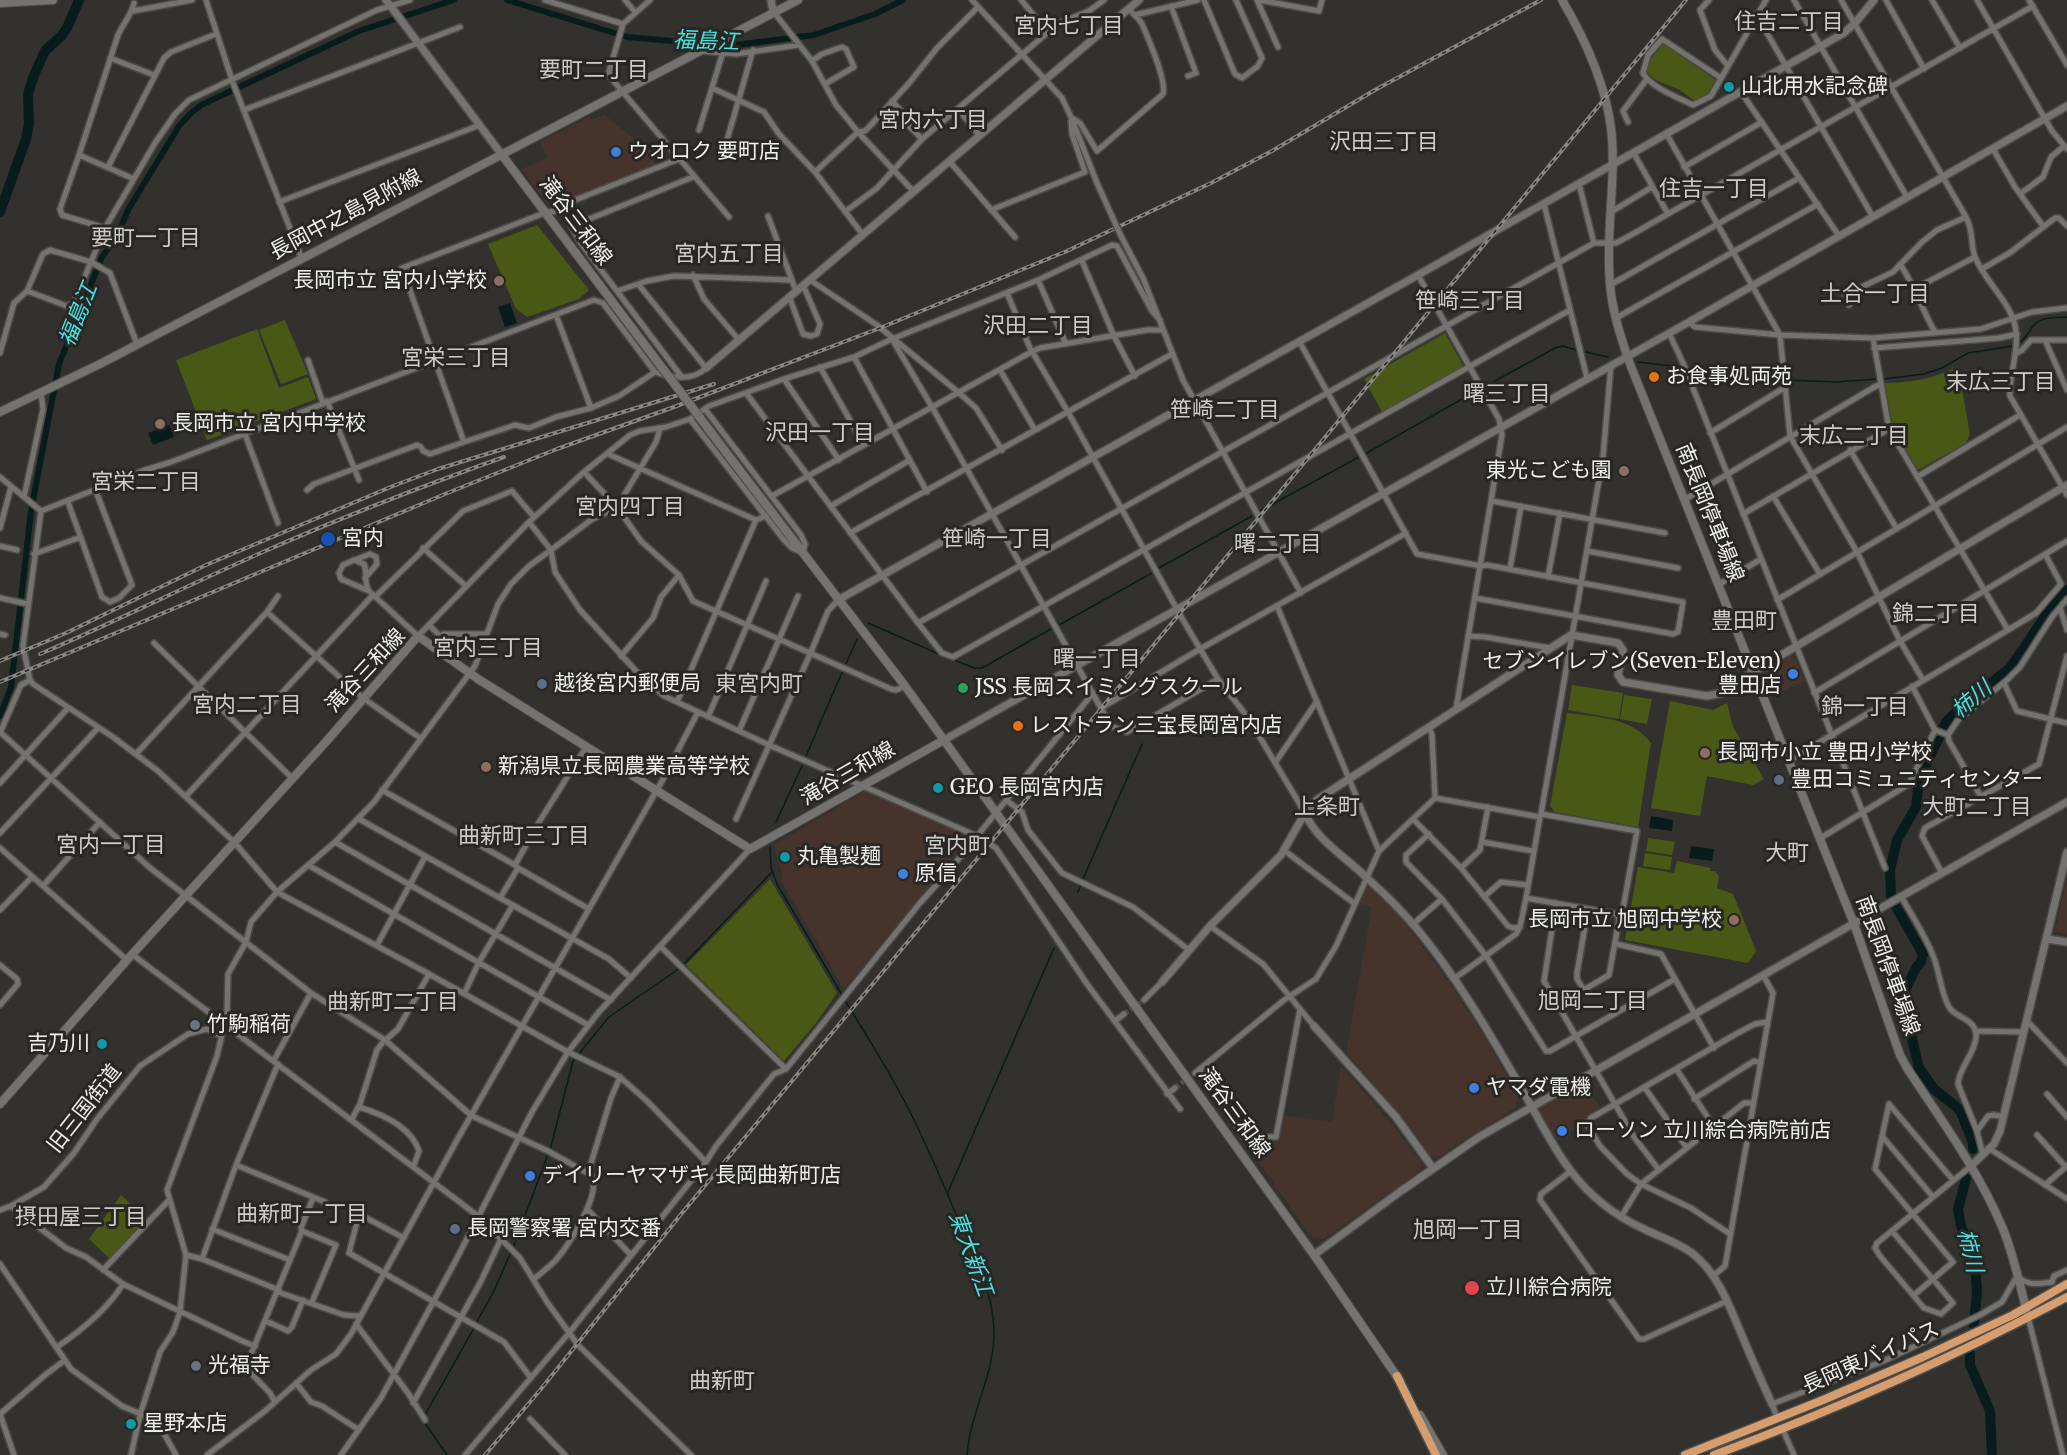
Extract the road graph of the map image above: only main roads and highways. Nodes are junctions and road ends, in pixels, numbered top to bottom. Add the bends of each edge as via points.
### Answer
1 (53, 0) edge
2 (798, 0) edge
3 (1562, 0) edge
4 (34, 1) edge
5 (0, 3) edge
6 (502, 155) junction
7 (0, 412) edge
8 (944, 740) junction
9 (0, 1104) edge
10 (2067, 1284) edge
11 (2067, 1297) edge
12 (2026, 1307) junction
13 (2028, 1317) junction
14 (1397, 1376) junction
15 (1436, 1455) edge
16 (1443, 1455) edge
17 (1685, 1455) edge
18 (1714, 1455) edge

1 - 4 main road
2 - 6 main road, 長岡中之島見附線
3 - 12 main road, 南長岡停車場線 via 1605,99 1612,165 1610,285 1627,356 1854,924 1900,1055 1972,1165 2002,1228
4 - 5 main road
6 - 7 main road, 長岡中之島見附線
6 - 8 main road, 滝谷三和線, bridge
8 - 9 main road, 滝谷三和線 via 750,849 470,674 418,636
8 - 14 main road, 滝谷三和線
10 - 12 highway, 長岡東バイパス
11 - 13 highway, 長岡東バイパス
12 - 13 main road, 南長岡停車場線
12 - 17 highway, 長岡東バイパス via 1885,1374
13 - 18 highway, 長岡東バイパス via 1874,1389
14 - 15 highway
14 - 16 main road, 滝谷三和線

